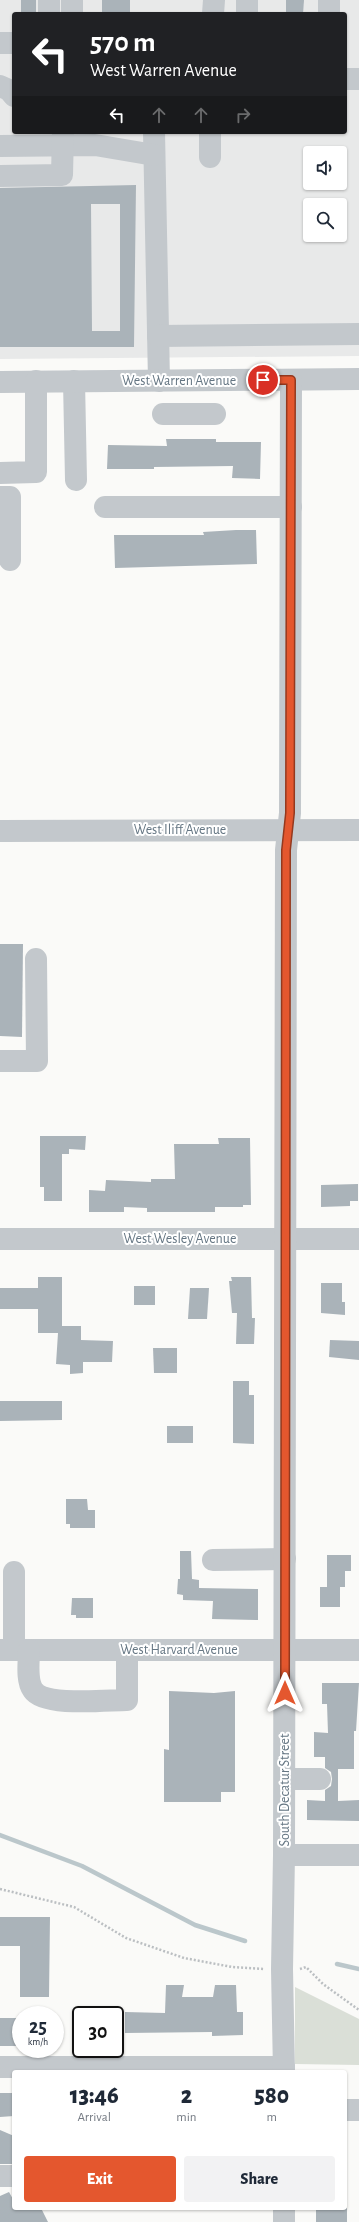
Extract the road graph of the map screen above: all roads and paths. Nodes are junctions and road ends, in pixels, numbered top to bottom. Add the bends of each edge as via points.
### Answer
1 (49, 0) edge
2 (72, 0) edge
3 (214, 0) edge
4 (247, 0) edge
5 (329, 0) edge
6 (49, 12) edge
7 (72, 12) edge
8 (214, 12) edge
9 (247, 12) edge
10 (329, 12) edge
11 (0, 43) edge
12 (12, 43) edge
13 (0, 79) edge
14 (359, 79) edge
15 (347, 80) edge
16 (12, 82) edge
17 (0, 86) edge
18 (12, 94) edge
19 (154, 134) edge
20 (210, 134) edge
21 (24, 136) edge
22 (63, 139) edge
23 (0, 146) edge
24 (154, 155) junction
25 (210, 156) dead end
26 (0, 176) edge
27 (359, 334) edge
28 (158, 336) junction
29 (359, 379) edge
30 (192, 380) junction
31 (291, 380) junction
32 (36, 381) junction
33 (74, 381) junction
34 (159, 381) junction
35 (0, 382) edge
36 (163, 414) dead end
37 (192, 414) junction
38 (215, 414) dead end
39 (0, 473) edge
40 (76, 480) dead end
41 (0, 497) edge
42 (104, 507) dead end
43 (291, 507) junction
44 (10, 560) dead end
45 (289, 830) junction
46 (359, 830) edge
47 (0, 831) edge
48 (36, 959) dead end
49 (0, 1061) edge
50 (0, 1239) edge
51 (286, 1239) junction
52 (359, 1239) edge
53 (285, 1559) junction
54 (213, 1560) dead end
55 (14, 1572) dead end
56 (7, 1619) edge
57 (15, 1650) edge
58 (127, 1650) junction
59 (285, 1650) junction
60 (359, 1650) edge
61 (285, 1779) junction
62 (320, 1779) dead end
63 (284, 1855) junction
64 (359, 1855) edge
65 (0, 1889) edge
66 (282, 1969) junction
67 (359, 2010) edge
68 (0, 2067) edge
69 (284, 2069) edge
70 (347, 2110) edge
71 (359, 2110) edge
72 (0, 2176) edge
73 (12, 2176) edge
74 (284, 2210) edge
75 (284, 2222) edge

1 - 6 street
2 - 7 street
3 - 8 street
4 - 9 street
5 - 10 street
11 - 12 street
13 - 16 street
14 - 15 street
17 - 18 street
19 - 24 street
20 - 25 street
21 - 22 street
21 - 23 street
22 - 24 street
22 - 26 street via 62,175
24 - 28 street
27 - 28 street
28 - 34 street
29 - 31 street, West Warren Avenue
30 - 31 street, West Warren Avenue
30 - 34 street, West Warren Avenue
30 - 37 street
31 - 43 street, South Decatur Street
32 - 33 street, West Warren Avenue
32 - 35 street, West Warren Avenue
32 - 39 street via 36,472
33 - 34 street, West Warren Avenue
33 - 40 street
36 - 37 street
37 - 38 street
41 - 44 street via 10,497
42 - 43 street
43 - 45 street, South Decatur Street
45 - 46 street, West Iliff Avenue
45 - 47 street, West Iliff Avenue
45 - 51 street, South Decatur Street via 286,850
48 - 49 street via 37,1061
50 - 51 street, West Wesley Avenue
51 - 52 street, West Wesley Avenue
51 - 53 street, South Decatur Street
53 - 54 street
53 - 59 street, South Decatur Street
55 - 56 street
56 - 57 street
57 - 58 street, West Harvard Avenue
57 - 58 street via 33,1690 40,1696 56,1700 127,1700
58 - 59 street, West Harvard Avenue
59 - 60 street, West Harvard Avenue
59 - 61 street, South Decatur Street
61 - 62 street
61 - 63 street, South Decatur Street
63 - 64 street
63 - 66 street, South Decatur Street
65 - 66 path via 74,1907 126,1938 184,1958 232,1967
66 - 67 path via 294,1971 306,1967 323,1984
66 - 69 street, South Decatur Street
68 - 69 street
70 - 71 street
72 - 73 street
74 - 75 street

